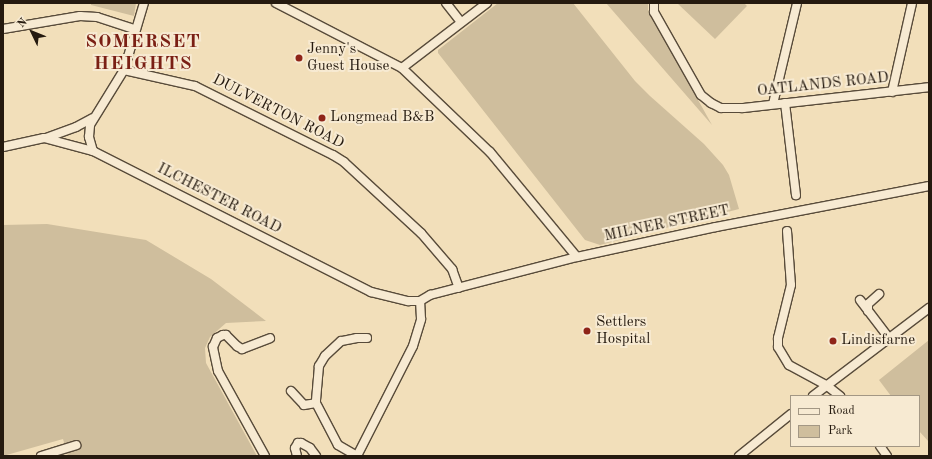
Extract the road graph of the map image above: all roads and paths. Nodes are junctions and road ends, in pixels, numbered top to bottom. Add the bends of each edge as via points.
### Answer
1 (144, 3) edge
2 (276, 3) edge
3 (446, 3) edge
4 (486, 3) edge
5 (654, 3) edge
6 (797, 3) edge
7 (912, 3) edge
8 (461, 22) junction
9 (3, 28) edge
10 (135, 29) junction
11 (402, 68) junction
12 (124, 70) junction
13 (929, 87) edge
14 (892, 92) junction
15 (785, 103) junction
16 (773, 104) junction
17 (93, 118) junction
18 (44, 138) junction
19 (3, 147) edge
20 (93, 151) junction
21 (927, 187) edge
22 (796, 194) dead end
23 (787, 231) dead end
24 (577, 257) junction
25 (460, 288) junction
26 (879, 294) dead end
27 (860, 300) dead end
28 (420, 301) junction
29 (929, 308) edge
30 (868, 311) junction
31 (270, 338) dead end
32 (367, 338) dead end
33 (889, 338) junction
34 (826, 385) junction
35 (291, 391) dead end
36 (814, 395) edge
37 (839, 395) edge
38 (316, 403) junction
39 (790, 415) edge
40 (76, 445) dead end
41 (881, 447) edge
42 (41, 456) edge
43 (265, 456) edge
44 (297, 456) edge
45 (316, 456) edge
46 (357, 456) edge
47 (739, 456) edge
48 (887, 456) edge

1 - 10 street
2 - 11 street
3 - 8 street
4 - 8 street
5 - 16 street, OATLANDS ROAD via 654,12 701,95 711,104 721,108
6 - 16 street
7 - 14 street
8 - 11 street
9 - 10 street via 80,16 97,17
10 - 12 street
11 - 24 street via 490,152
12 - 17 street
12 - 25 street, DULVERTON ROAD via 196,86 344,162 425,238 452,269
13 - 14 street, OATLANDS ROAD
14 - 15 street, OATLANDS ROAD
15 - 16 street, OATLANDS ROAD
15 - 22 street
17 - 18 street via 76,128
17 - 20 street via 89,131
18 - 19 street, ILCHESTER ROAD
18 - 20 street, ILCHESTER ROAD
20 - 28 street, ILCHESTER ROAD via 371,292 396,299
21 - 24 street, MILNER STREET
23 - 34 street via 791,285 778,347 789,365
24 - 25 street, MILNER STREET
25 - 28 street, MILNER STREET
26 - 30 street via 868,304
27 - 30 street
28 - 46 street via 421,319 416,340
29 - 33 street
30 - 33 street
31 - 43 street via 242,349 223,334 217,338 213,347 218,371
32 - 38 street via 341,341 325,356 319,366
33 - 34 street
34 - 36 street
34 - 37 street
35 - 38 street via 304,404
38 - 46 street via 338,445
39 - 47 street
40 - 42 street
41 - 48 street
44 - 45 street via 295,448 298,443 310,448

